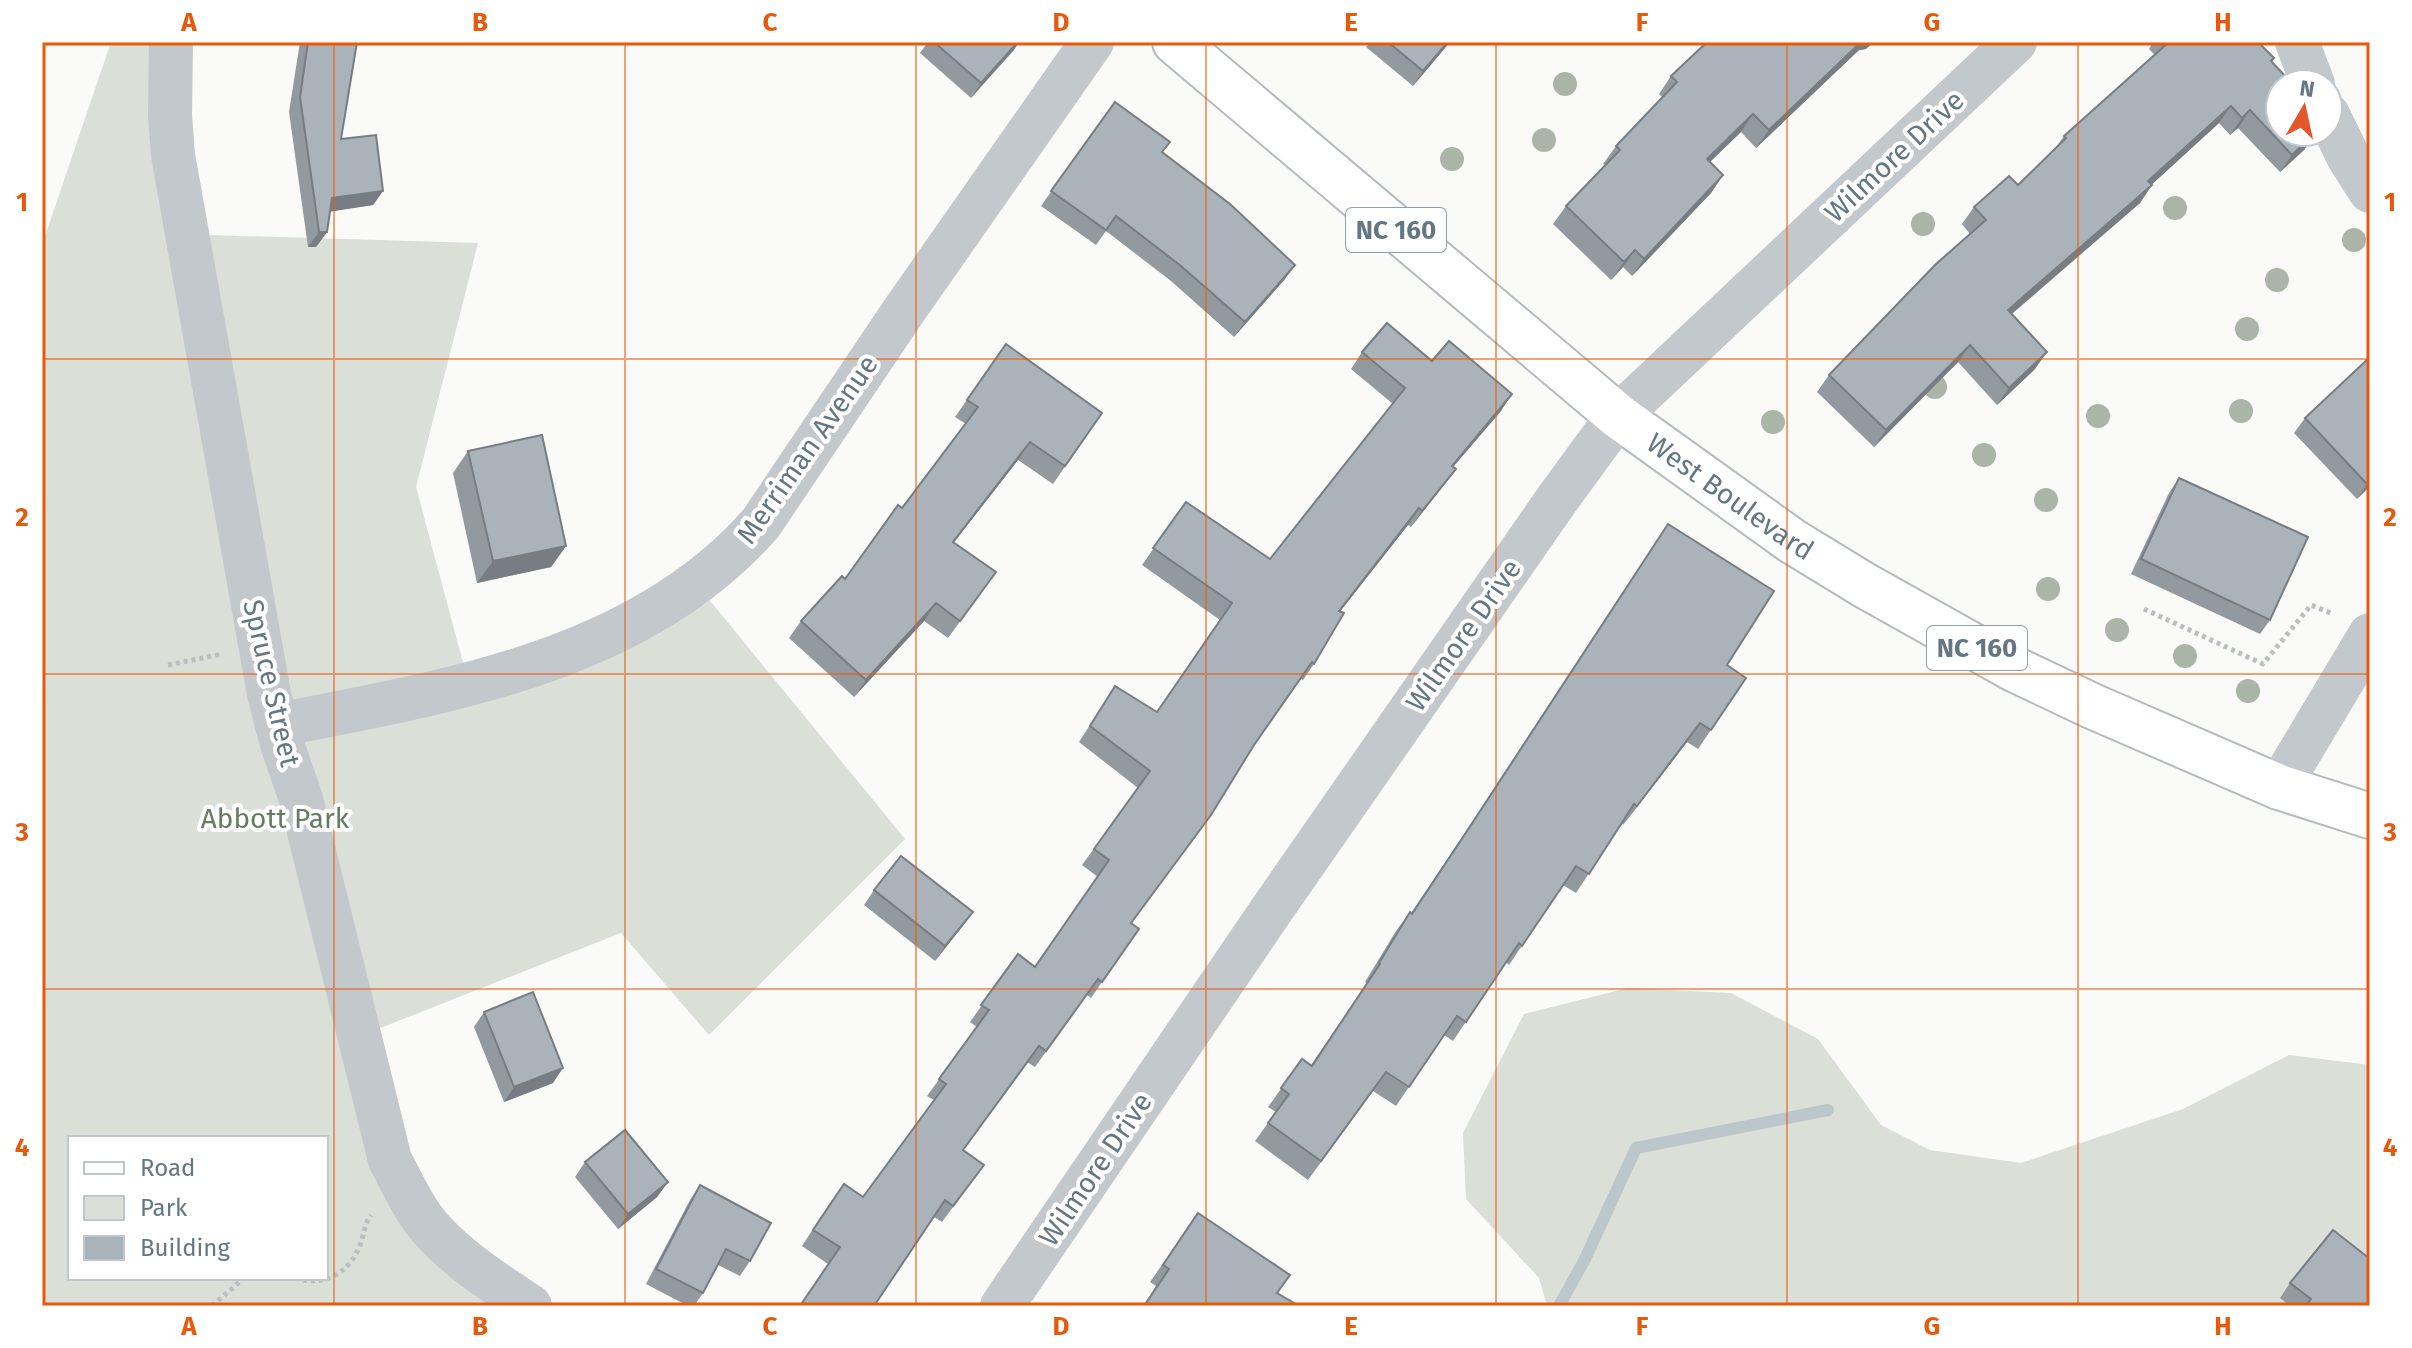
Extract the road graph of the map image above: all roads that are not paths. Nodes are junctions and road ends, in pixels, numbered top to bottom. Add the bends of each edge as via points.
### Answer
1 (171, 42) edge
2 (1092, 42) edge
3 (1175, 42) edge
4 (2015, 42) edge
5 (2297, 42) edge
6 (2307, 68) edge
7 (2344, 148) edge
8 (2370, 191) edge
9 (1618, 416) junction
10 (2357, 627) edge
11 (353, 710) junction
12 (277, 725) junction
13 (2279, 787) junction
14 (301, 799) junction
15 (2370, 816) edge
16 (530, 1306) edge
17 (1002, 1306) edge

1 - 12 street, Spruce Street via 173,155
2 - 11 street, Merriman Avenue via 741,545 695,584 624,628 548,662
3 - 9 main road, West Boulevard / NC 160
4 - 9 street, Wilmore Drive
5 - 6 street
7 - 8 street
9 - 13 main road, West Boulevard / NC 160 via 1792,541 1864,585 2040,681
9 - 17 street, Wilmore Drive
10 - 13 street
11 - 12 street, Merriman Avenue
11 - 14 street, Merriman Avenue via 329,717 307,739
12 - 14 street, Spruce Street
13 - 15 main road, West Boulevard / NC 160
14 - 16 street, Spruce Street via 390,1160 431,1229 470,1266

